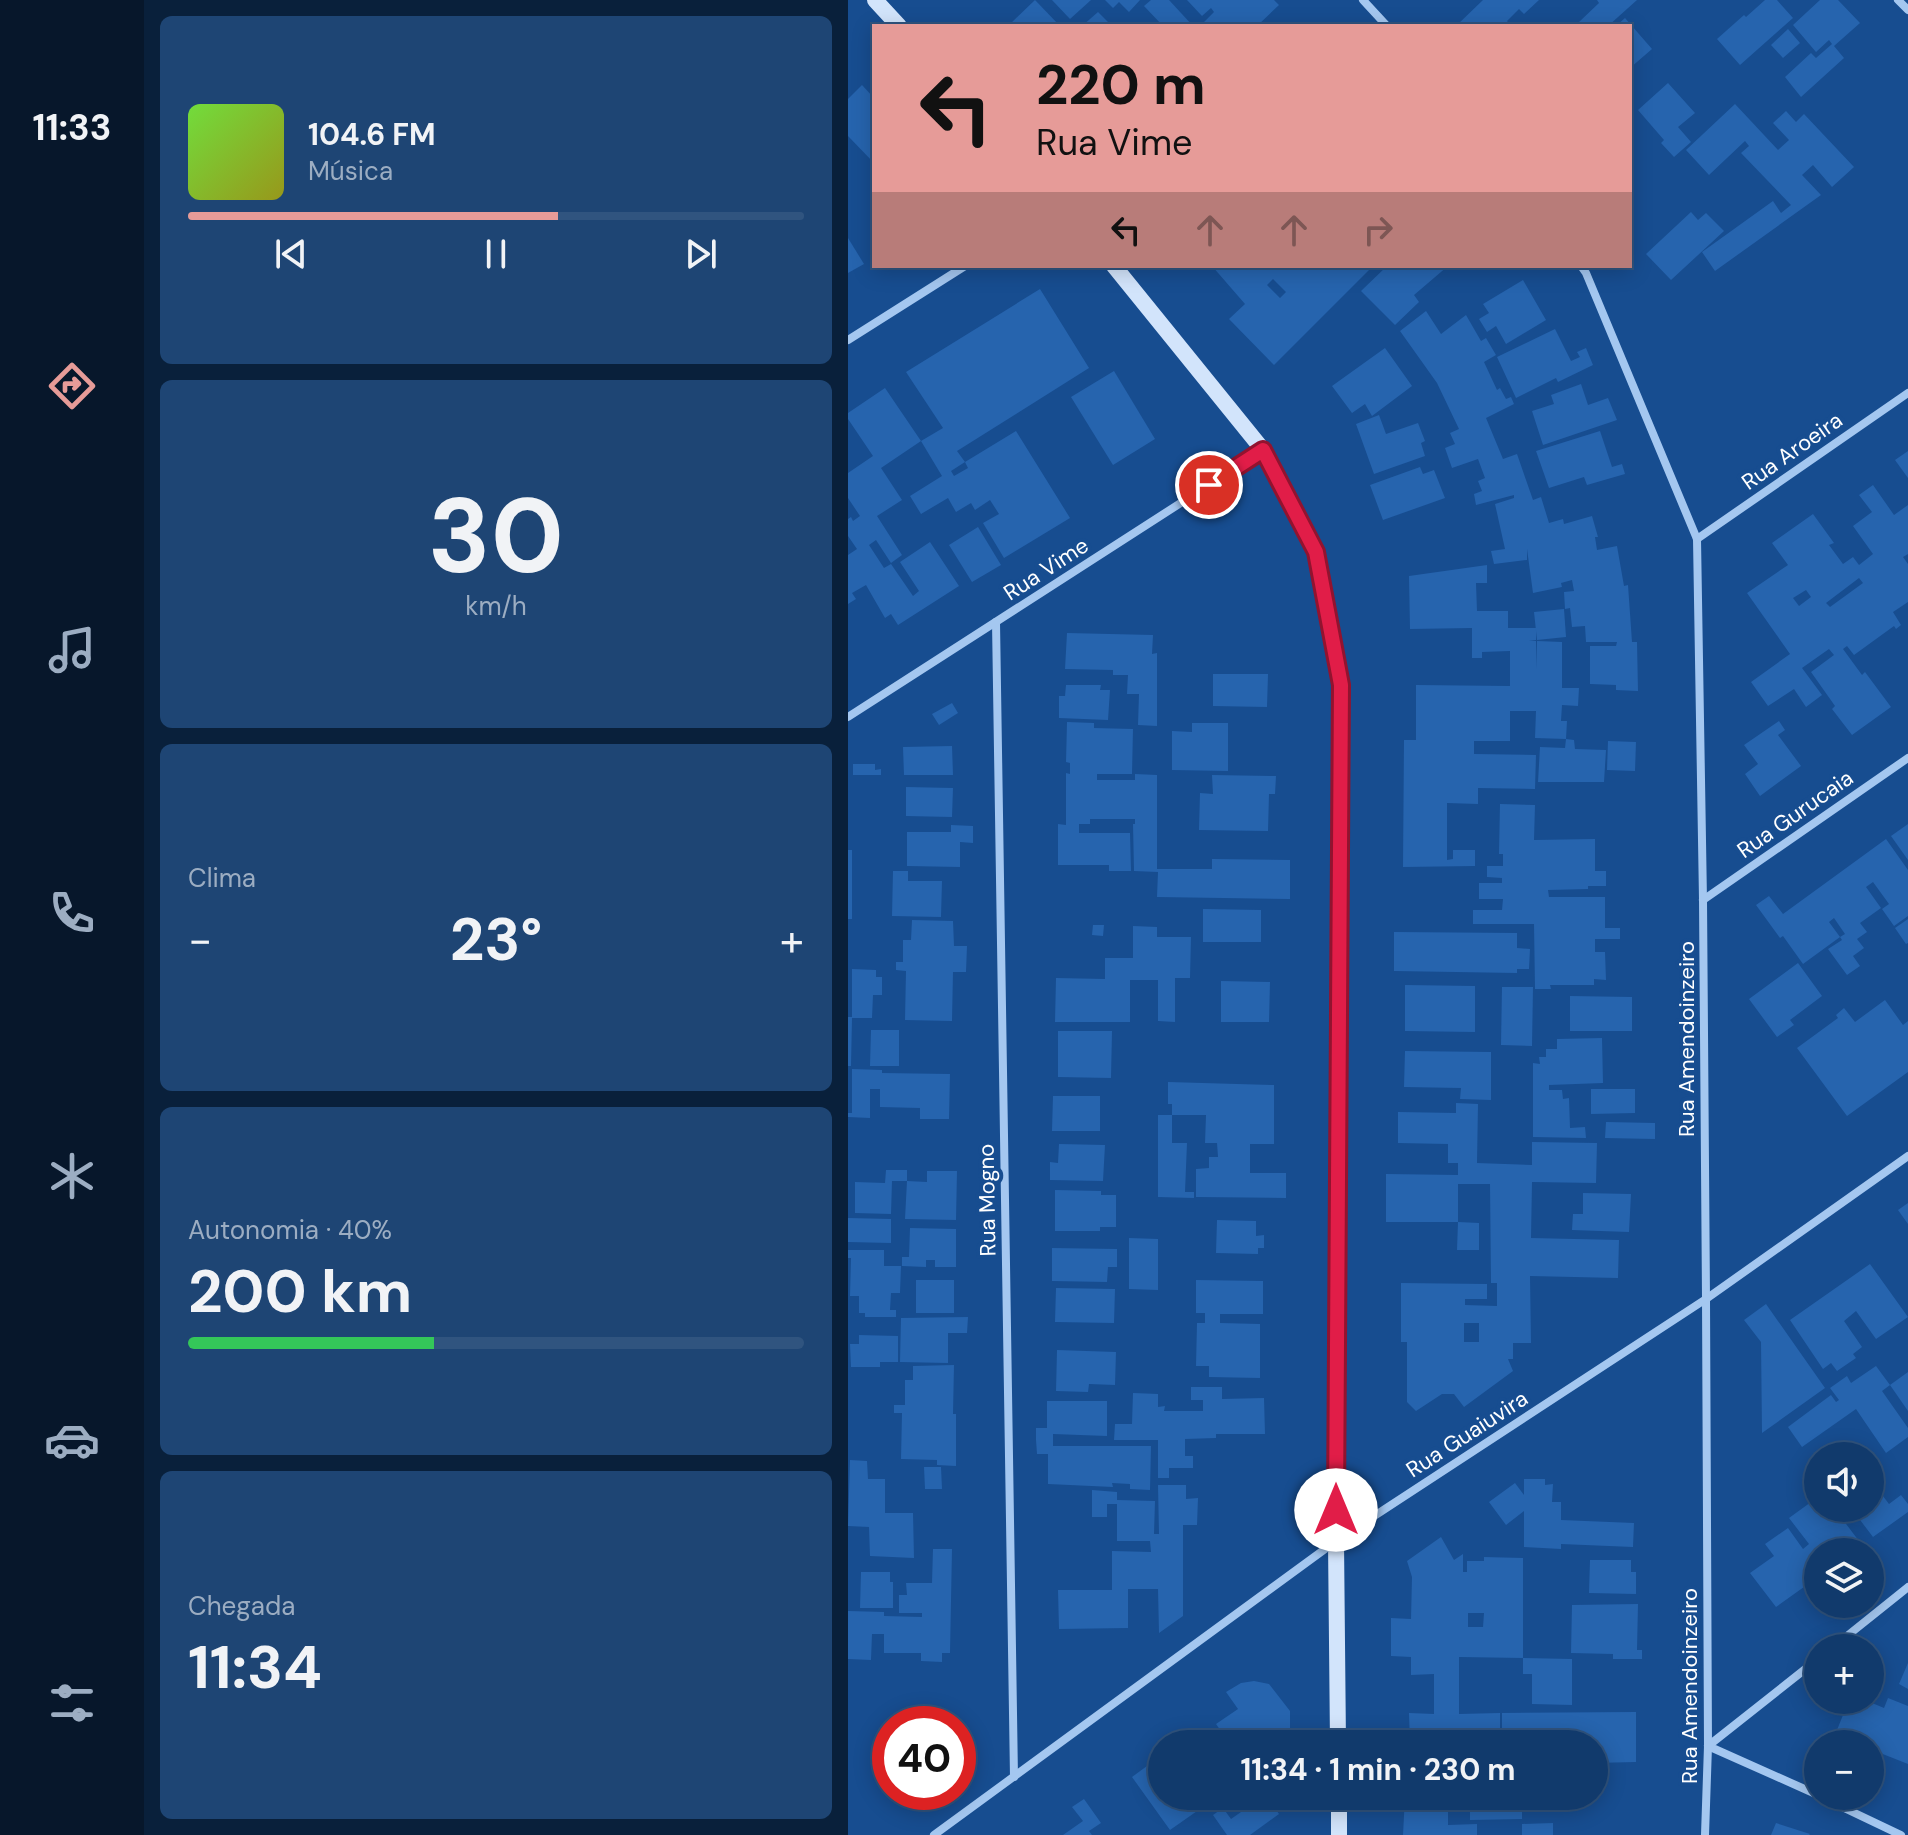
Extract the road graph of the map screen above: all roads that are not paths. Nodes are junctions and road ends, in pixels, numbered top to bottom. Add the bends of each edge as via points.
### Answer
1 (875, 0) edge
2 (1363, 0) edge
3 (1898, 0) edge
4 (1908, 10) edge
5 (897, 24) edge
6 (1385, 24) edge
7 (962, 268) edge
8 (1116, 268) edge
9 (1582, 268) edge
10 (848, 340) edge
11 (1908, 393) edge
12 (1263, 450) junction
13 (1697, 539) junction
14 (996, 622) junction
15 (848, 717) edge
16 (1908, 758) edge
17 (1703, 900) junction
18 (1908, 1156) edge
19 (1706, 1299) junction
20 (1336, 1541) junction
21 (1908, 1587) edge
22 (1849, 1634) edge
23 (1804, 1670) edge
24 (1338, 1730) edge
25 (1708, 1746) junction
26 (1014, 1777) junction
27 (1804, 1789) edge
28 (1339, 1810) edge
29 (1848, 1810) edge
30 (934, 1835) edge
31 (1339, 1835) edge
32 (1705, 1835) edge
33 (1901, 1835) edge

1 - 5 street
2 - 6 street
3 - 4 street
7 - 10 street
8 - 12 street
9 - 13 street, Rua Amendoinzeiro
11 - 13 street, Rua Aroeira
12 - 14 street, Rua Vime
12 - 20 street via 1316,552 1341,685
13 - 17 street, Rua Amendoinzeiro
14 - 15 street, Rua Vime
14 - 26 street, Rua Mogno
16 - 17 street, Rua Gurucaia
17 - 19 street, Rua Amendoinzeiro
18 - 19 street, Rua Guaiuvira
19 - 20 street, Rua Guaiuvira
19 - 25 street, Rua Amendoinzeiro
20 - 24 street
20 - 26 street, Rua Guaiuvira
21 - 22 street
23 - 25 street
25 - 27 street
25 - 32 street, Rua Amendoinzeiro
26 - 30 street, Rua Guaiuvira
28 - 31 street
29 - 33 street

